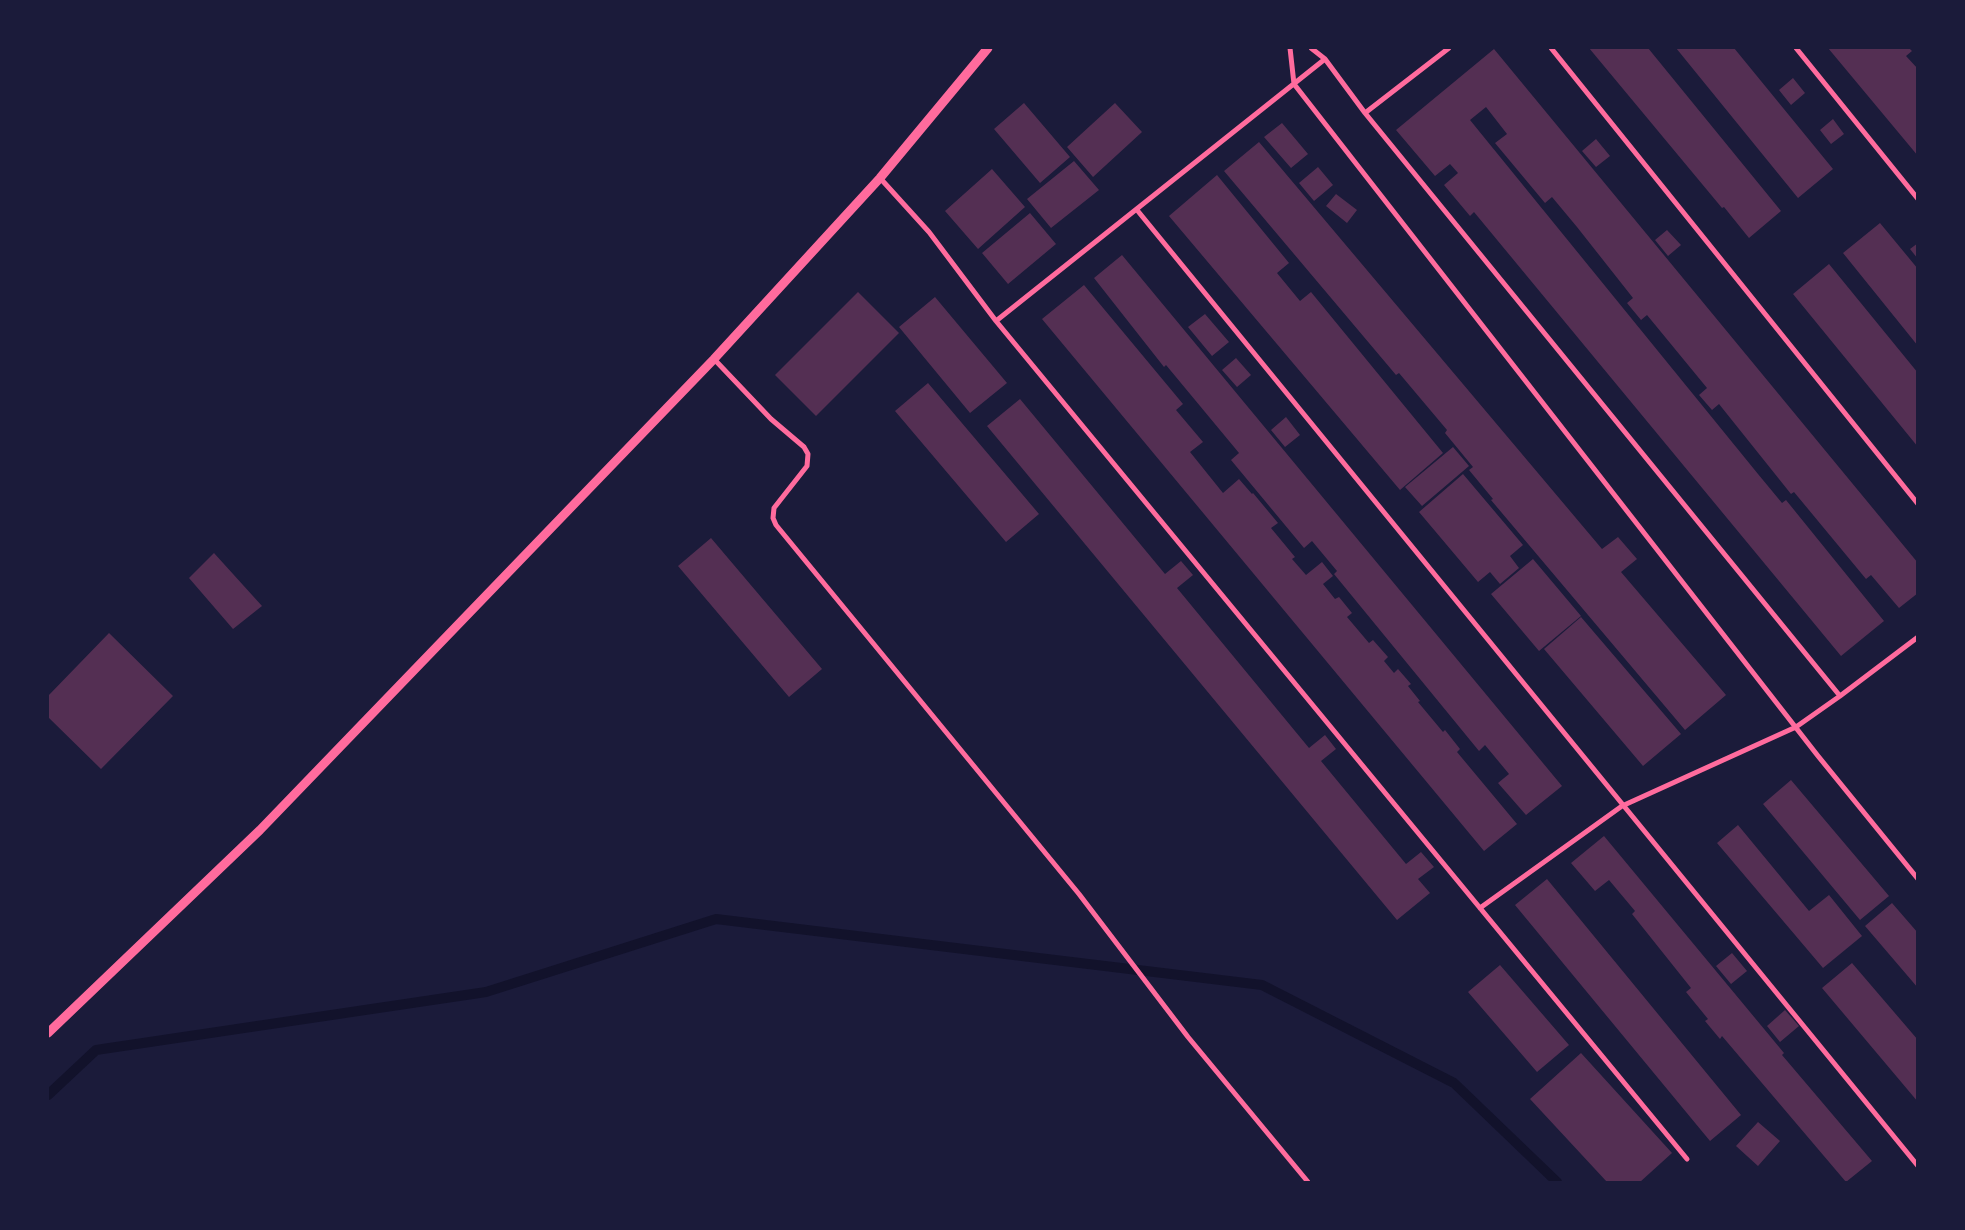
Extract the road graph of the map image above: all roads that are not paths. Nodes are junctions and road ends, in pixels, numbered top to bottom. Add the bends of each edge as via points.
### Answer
1 (988, 48) edge
2 (1290, 48) edge
3 (1311, 48) edge
4 (1449, 48) edge
5 (1551, 48) edge
6 (1796, 48) edge
7 (1325, 59) junction
8 (1294, 84) junction
9 (1366, 113) junction
10 (880, 178) junction
11 (1918, 199) edge
12 (1137, 210) junction
13 (996, 321) junction
14 (714, 360) junction
15 (1918, 504) edge
16 (1918, 637) edge
17 (1840, 696) junction
18 (1796, 727) junction
19 (1622, 806) junction
20 (1918, 879) edge
21 (1480, 908) junction
22 (48, 1033) edge
23 (1687, 1159) dead end
24 (1917, 1165) edge
25 (1308, 1182) edge

1 - 10 street
2 - 8 street
3 - 7 street
4 - 9 street
5 - 15 street
6 - 11 street
7 - 8 street
7 - 9 street
8 - 12 street
8 - 18 street
9 - 17 street
10 - 13 street via 929,232
10 - 14 street
12 - 13 street
12 - 19 street
13 - 21 street
14 - 22 street via 267,823
14 - 25 street via 808,454 806,466 774,508 776,525 1079,894 1188,1037
16 - 17 street
17 - 18 street
18 - 19 street
18 - 20 street
19 - 21 street
19 - 24 street
21 - 23 street

